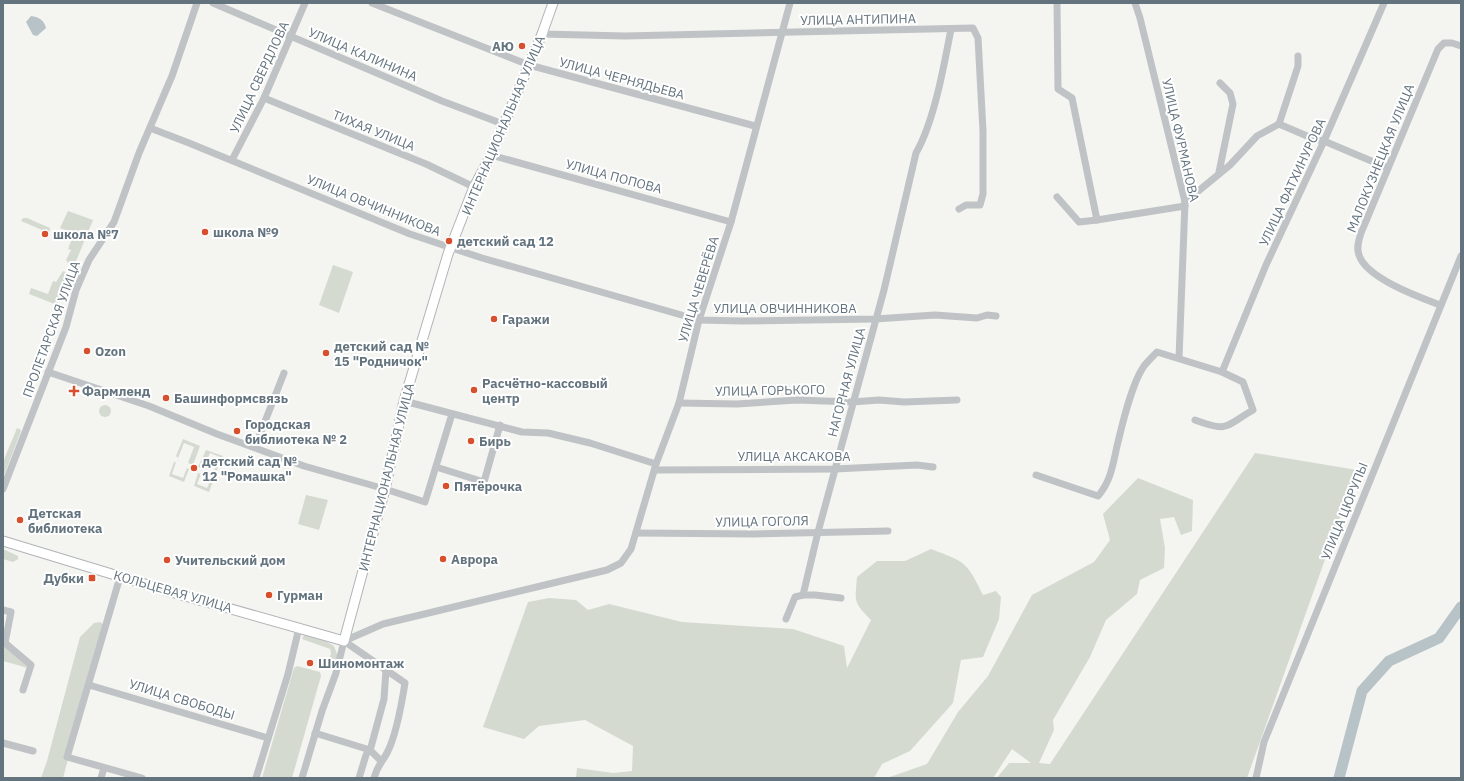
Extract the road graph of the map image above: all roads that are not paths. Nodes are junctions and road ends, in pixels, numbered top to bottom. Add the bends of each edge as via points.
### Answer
1 (197, 3) edge
2 (214, 3) edge
3 (305, 3) edge
4 (372, 3) edge
5 (553, 3) edge
6 (790, 3) edge
7 (1057, 3) edge
8 (1134, 3) edge
9 (1384, 3) edge
10 (951, 30) junction
11 (781, 32) junction
12 (542, 34) junction
13 (292, 36) junction
14 (1461, 46) edge
15 (1298, 56) dead end
16 (529, 65) junction
17 (1220, 83) dead end
18 (264, 98) junction
19 (503, 124) junction
20 (1279, 124) junction
21 (755, 126) junction
22 (150, 128) junction
23 (1324, 141) junction
24 (491, 155) junction
25 (232, 160) junction
26 (1388, 168) junction
27 (1219, 172) junction
28 (474, 187) junction
29 (1057, 196) dead end
30 (1185, 204) junction
31 (959, 209) dead end
32 (1097, 220) junction
33 (731, 222) junction
34 (451, 248) junction
35 (1461, 256) edge
36 (1440, 305) junction
37 (996, 316) dead end
38 (875, 319) junction
39 (699, 320) junction
40 (1179, 358) junction
41 (48, 372) junction
42 (1222, 372) junction
43 (284, 373) dead end
44 (957, 400) dead end
45 (404, 401) junction
46 (852, 402) junction
47 (679, 403) junction
48 (452, 414) junction
49 (1195, 420) dead end
50 (500, 425) junction
51 (255, 447) junction
52 (436, 467) junction
53 (656, 467) junction
54 (933, 467) dead end
55 (835, 468) junction
56 (1036, 475) dead end
57 (3, 489) edge
58 (385, 489) junction
59 (888, 531) dead end
60 (818, 532) junction
61 (636, 533) junction
62 (3, 541) edge
63 (120, 577) junction
64 (803, 595) junction
65 (841, 598) dead end
66 (3, 610) edge
67 (786, 619) dead end
68 (299, 628) junction
69 (344, 641) junction
70 (386, 670) junction
71 (89, 685) junction
72 (23, 690) dead end
73 (315, 733) junction
74 (268, 738) junction
75 (3, 743) edge
76 (370, 750) junction
77 (33, 751) dead end
78 (381, 761) junction
79 (104, 768) junction
80 (101, 778) edge
81 (142, 778) edge
82 (256, 778) edge
83 (302, 778) edge
84 (359, 778) edge
85 (374, 778) edge
86 (1256, 778) edge

1 - 22 street, ПРОЛЕТАРСКАЯ УЛИЦА via 172,76
2 - 13 street, УЛИЦА КАЛИНИНА
3 - 13 street, УЛИЦА СВЕРДЛОВА
4 - 16 street, УЛИЦА ЧЕРНЯДЬЕВА
5 - 12 main road, ИНТЕРНАЦИОНАЛЬНАЯ УЛИЦА
6 - 11 street, УЛИЦА ЧЕВЕРЁВА
7 - 32 street via 1058,89 1072,98
8 - 30 street, УЛИЦА ФУРМАНОВА via 1140,18
9 - 23 street, УЛИЦА ФАТХИНУРОВА
10 - 11 street, УЛИЦА АНТИПИНА
10 - 31 street, УЛИЦА АНТИПИНА via 973,28 978,38 983,131 983,194 980,205 966,205
10 - 38 street, НАГОРНАЯ УЛИЦА via 944,68 924,140 916,153
11 - 12 street, УЛИЦА АНТИПИНА via 625,36
11 - 21 street, УЛИЦА ЧЕВЕРЁВА
12 - 16 main road, ИНТЕРНАЦИОНАЛЬНАЯ УЛИЦА
13 - 18 street, УЛИЦА СВЕРДЛОВА
13 - 19 street, УЛИЦА КАЛИНИНА via 442,101
14 - 26 street, МАЛОКУЗНЕЦКАЯ УЛИЦА via 1444,43 1438,49
15 - 20 street via 1298,66
16 - 19 main road, ИНТЕРНАЦИОНАЛЬНАЯ УЛИЦА
16 - 21 street, УЛИЦА ЧЕРНЯДЬЕВА
17 - 27 street via 1230,93 1233,104
18 - 25 street, УЛИЦА СВЕРДЛОВА
18 - 28 street, ТИХАЯ УЛИЦА via 426,164
19 - 24 main road, ИНТЕРНАЦИОНАЛЬНАЯ УЛИЦА
20 - 23 street
20 - 27 street via 1257,136 1237,158
21 - 33 street, УЛИЦА ЧЕВЕРЁВА
22 - 25 street, УЛИЦА ОВЧИННИКОВА
22 - 41 street, ПРОЛЕТАРСКАЯ УЛИЦА via 114,222 89,260 76,290 66,327
23 - 26 street
23 - 42 street, УЛИЦА ФАТХИНУРОВА via 1266,265
24 - 28 main road, ИНТЕРНАЦИОНАЛЬНАЯ УЛИЦА
24 - 33 street, УЛИЦА ПОПОВА
25 - 34 street, УЛИЦА ОВЧИННИКОВА via 355,213
26 - 36 street, МАЛОКУЗНЕЦКАЯ УЛИЦА via 1361,233 1359,255 1368,268 1391,284
27 - 30 street
28 - 34 main road, ИНТЕРНАЦИОНАЛЬНАЯ УЛИЦА
29 - 32 street via 1079,222
30 - 32 street
30 - 40 street, УЛИЦА ФУРМАНОВА
33 - 39 street, УЛИЦА ЧЕВЕРЁВА
34 - 39 street, УЛИЦА ОВЧИННИКОВА
34 - 45 main road, ИНТЕРНАЦИОНАЛЬНАЯ УЛИЦА
35 - 36 street, УЛИЦА ЦЮРУПЫ
36 - 86 street, УЛИЦА ЦЮРУПЫ via 1264,742
37 - 38 street, УЛИЦА ОВЧИННИКОВА via 977,318 935,315
38 - 39 street, УЛИЦА ОВЧИННИКОВА
38 - 46 street, НАГОРНАЯ УЛИЦА
39 - 47 street, УЛИЦА ЧЕВЕРЁВА
40 - 42 street
40 - 56 street via 1157,352 1145,365 1132,394 1111,474 1098,496
41 - 51 street via 149,406
41 - 57 street, ПРОЛЕТАРСКАЯ УЛИЦА
42 - 49 street via 1243,382 1253,410 1228,427 1222,428
43 - 51 street
44 - 46 street, УЛИЦА ГОРЬКОГО
45 - 48 street, УЛИЦА АКСАКОВА
45 - 58 main road, ИНТЕРНАЦИОНАЛЬНАЯ УЛИЦА
46 - 47 street, УЛИЦА ГОРЬКОГО via 797,400 737,404
46 - 55 street, НАГОРНАЯ УЛИЦА
47 - 53 street, УЛИЦА ЧЕВЕРЁВА
48 - 50 street, УЛИЦА АКСАКОВА
48 - 52 street
50 - 52 street via 484,482
50 - 53 street, УЛИЦА АКСАКОВА via 522,432 548,433 583,442
51 - 58 street via 304,466
52 - 58 street via 425,502
53 - 55 street, УЛИЦА АКСАКОВА
53 - 61 street, УЛИЦА ЧЕВЕРЁВА
54 - 55 street, УЛИЦА АКСАКОВА via 917,465
55 - 60 street, НАГОРНАЯ УЛИЦА
58 - 69 main road, ИНТЕРНАЦИОНАЛЬНАЯ УЛИЦА
59 - 60 street, УЛИЦА ГОГОЛЯ
60 - 61 street, УЛИЦА ГОГОЛЯ
60 - 64 street, НАГОРНАЯ УЛИЦА
61 - 69 street, УЛИЦА ЧЕВЕРЁВА via 631,549 621,563 607,570 383,624
62 - 63 main road, КОЛЬЦЕВАЯ УЛИЦА
63 - 68 main road, КОЛЬЦЕВАЯ УЛИЦА
63 - 71 street
64 - 65 street
64 - 67 street via 794,597
66 - 72 street via 11,612 5,643 31,665
68 - 69 main road, КОЛЬЦЕВАЯ УЛИЦА
68 - 74 street
69 - 70 street
69 - 73 street, ИНТЕРНАЦИОНАЛЬНАЯ УЛИЦА
70 - 76 street via 384,699
70 - 78 street via 405,683 387,753
71 - 74 street, УЛИЦА СВОБОДЫ
71 - 79 street via 67,757
73 - 76 street
73 - 83 street, ИНТЕРНАЦИОНАЛЬНАЯ УЛИЦА
74 - 82 street
75 - 77 street
76 - 78 street
76 - 84 street
78 - 85 street
79 - 80 street
79 - 81 street

